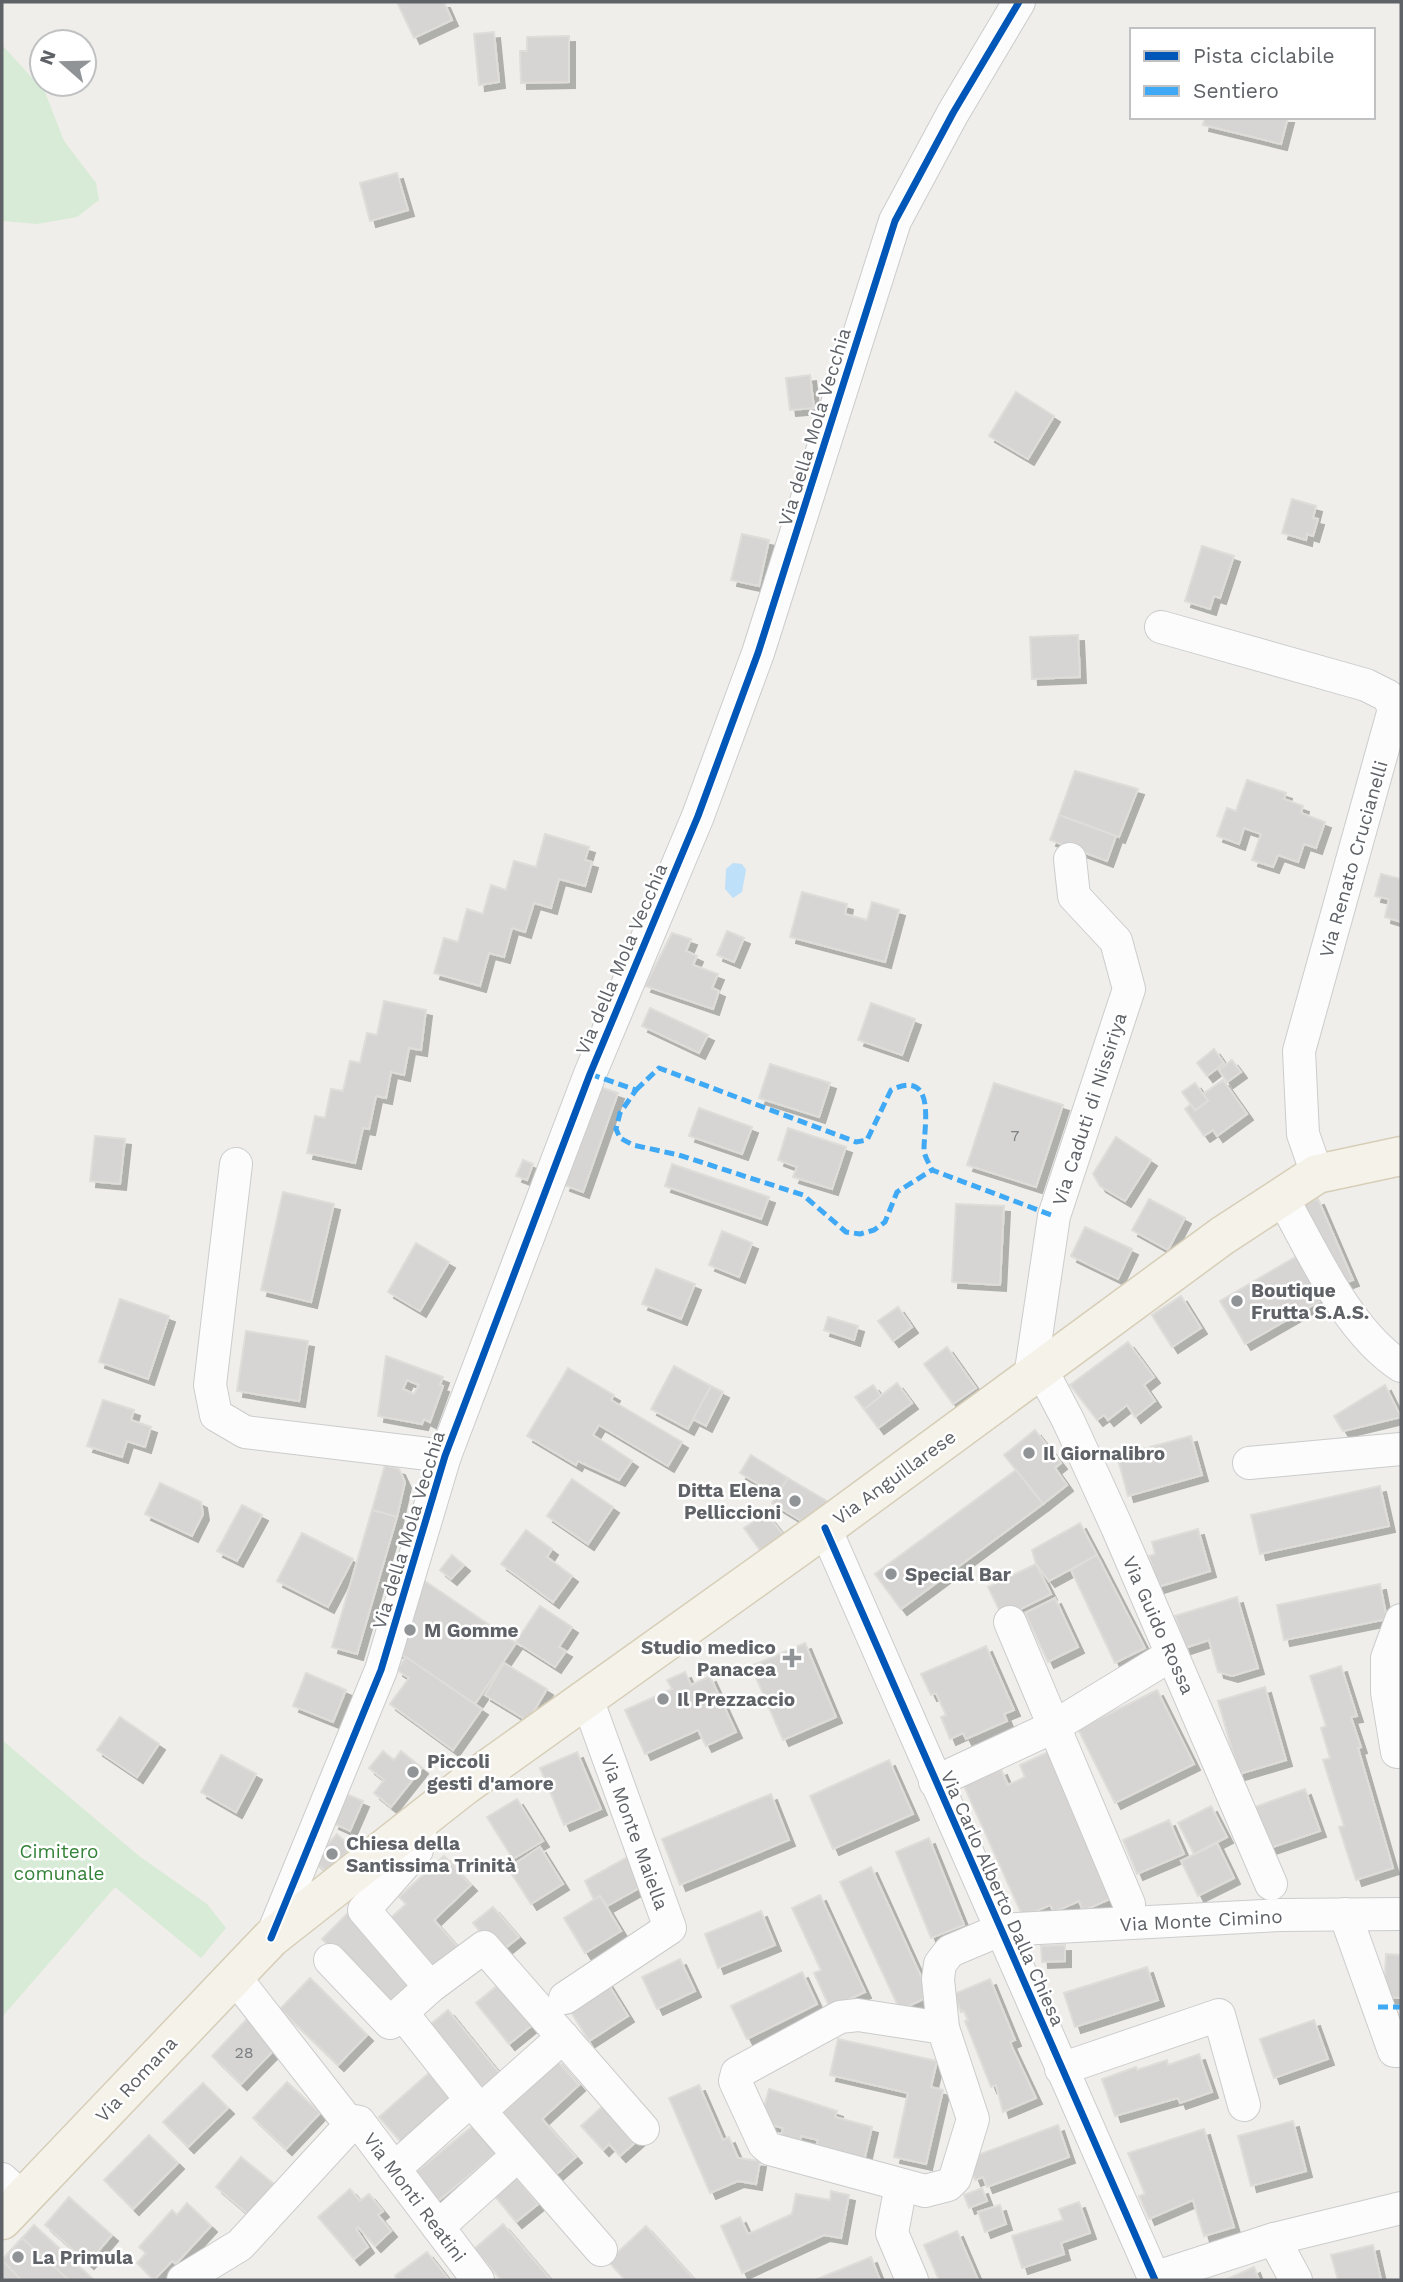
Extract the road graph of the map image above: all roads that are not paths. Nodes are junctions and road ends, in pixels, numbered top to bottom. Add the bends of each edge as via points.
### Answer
1 (1018, 2) edge
2 (1161, 627) dead end
3 (1070, 859) dead end
4 (1401, 1157) edge
5 (236, 1164) dead end
6 (1317, 1174) junction
7 (1282, 1196) junction
8 (1401, 1366) edge
9 (1036, 1373) junction
10 (1401, 1449) edge
11 (445, 1456) junction
12 (1249, 1463) dead end
13 (824, 1528) junction
14 (1401, 1620) edge
15 (1010, 1622) dead end
16 (1171, 1655) junction
17 (586, 1696) junction
18 (1053, 1727) junction
19 (1397, 1752) dead end
20 (935, 1782) junction
21 (422, 1819) junction
22 (1271, 1884) dead end
23 (1129, 1904) dead end
24 (1345, 1914) junction
25 (1401, 1914) edge
26 (1000, 1930) junction
27 (271, 1938) junction
28 (330, 1959) dead end
29 (234, 1976) junction
30 (430, 1987) junction
31 (565, 1998) dead end
32 (1390, 2007) edge
33 (402, 2013) junction
34 (943, 2028) junction
35 (563, 2037) junction
36 (1401, 2051) edge
37 (1061, 2070) junction
38 (1244, 2105) dead end
39 (476, 2106) junction
40 (349, 2123) junction
41 (643, 2129) dead end
42 (518, 2155) junction
43 (394, 2169) junction
44 (901, 2185) junction
45 (9, 2199) edge
46 (1401, 2208) edge
47 (438, 2227) junction
48 (1274, 2239) junction
49 (601, 2250) dead end
50 (1155, 2279) edge
51 (183, 2280) edge
52 (478, 2280) edge
53 (912, 2280) edge
54 (1296, 2280) edge

1 - 11 street, Via della Mola Vecchia via 895,221 758,653 698,816 585,1087
2 - 6 street, Via Renato Crucianelli via 1366,685 1388,696 1394,709 1299,1051 1303,1134
3 - 9 street, Via Caduti di Nissiriya via 1074,896 1116,941 1129,989 1054,1216
4 - 6 main road, Via Anguillarese
5 - 11 street via 210,1385 216,1415 245,1432
6 - 7 main road, Via Anguillarese
7 - 8 street via 1327,1280 1381,1353
7 - 9 main road, Via Anguillarese
9 - 13 main road, Via Anguillarese
9 - 16 street, Via Guido Rossa via 1074,1432
10 - 12 street
11 - 27 street, Via della Mola Vecchia via 382,1670
13 - 17 main road, Via Anguillarese
13 - 20 street, Via Carlo Alberto Dalla Chiesa
14 - 19 street via 1387,1658 1387,1692
15 - 18 street
16 - 18 street
16 - 22 street, Via Guido Rossa
17 - 21 main road, Via Anguillarese
17 - 31 street, Via Monte Maiella via 670,1928
18 - 20 street
18 - 23 street
20 - 26 street, Via Carlo Alberto Dalla Chiesa
21 - 27 main road, Via Anguillarese
21 - 30 street via 417,1850 364,1910
24 - 25 street, Via Monte Cimino
24 - 26 street, Via Monte Cimino
24 - 32 street
26 - 34 street via 944,1955 938,1979
26 - 37 street, Via Carlo Alberto Dalla Chiesa
27 - 29 main road, Via Romana
28 - 33 street via 390,2023
29 - 40 street, Via Monti Reatini
29 - 45 main road, Via Romana
30 - 33 street
30 - 35 street via 484,1947
32 - 36 street via 1394,2051
33 - 39 street
34 - 44 street via 973,2119 955,2178 948,2185 925,2192
34 - 44 street via 858,2015 840,2017 735,2077 767,2147
35 - 39 street
35 - 41 street
37 - 38 street via 1219,2015
37 - 50 street, Via Carlo Alberto Dalla Chiesa
39 - 42 street
39 - 43 street
40 - 43 street, Via Monti Reatini via 359,2122
40 - 51 street, Via Monti Reatini via 240,2245
42 - 47 street
42 - 49 street
43 - 47 street, Via Monti Reatini
44 - 53 street via 892,2233
46 - 48 street
47 - 52 street, Via Monti Reatini
48 - 50 street
48 - 54 street

